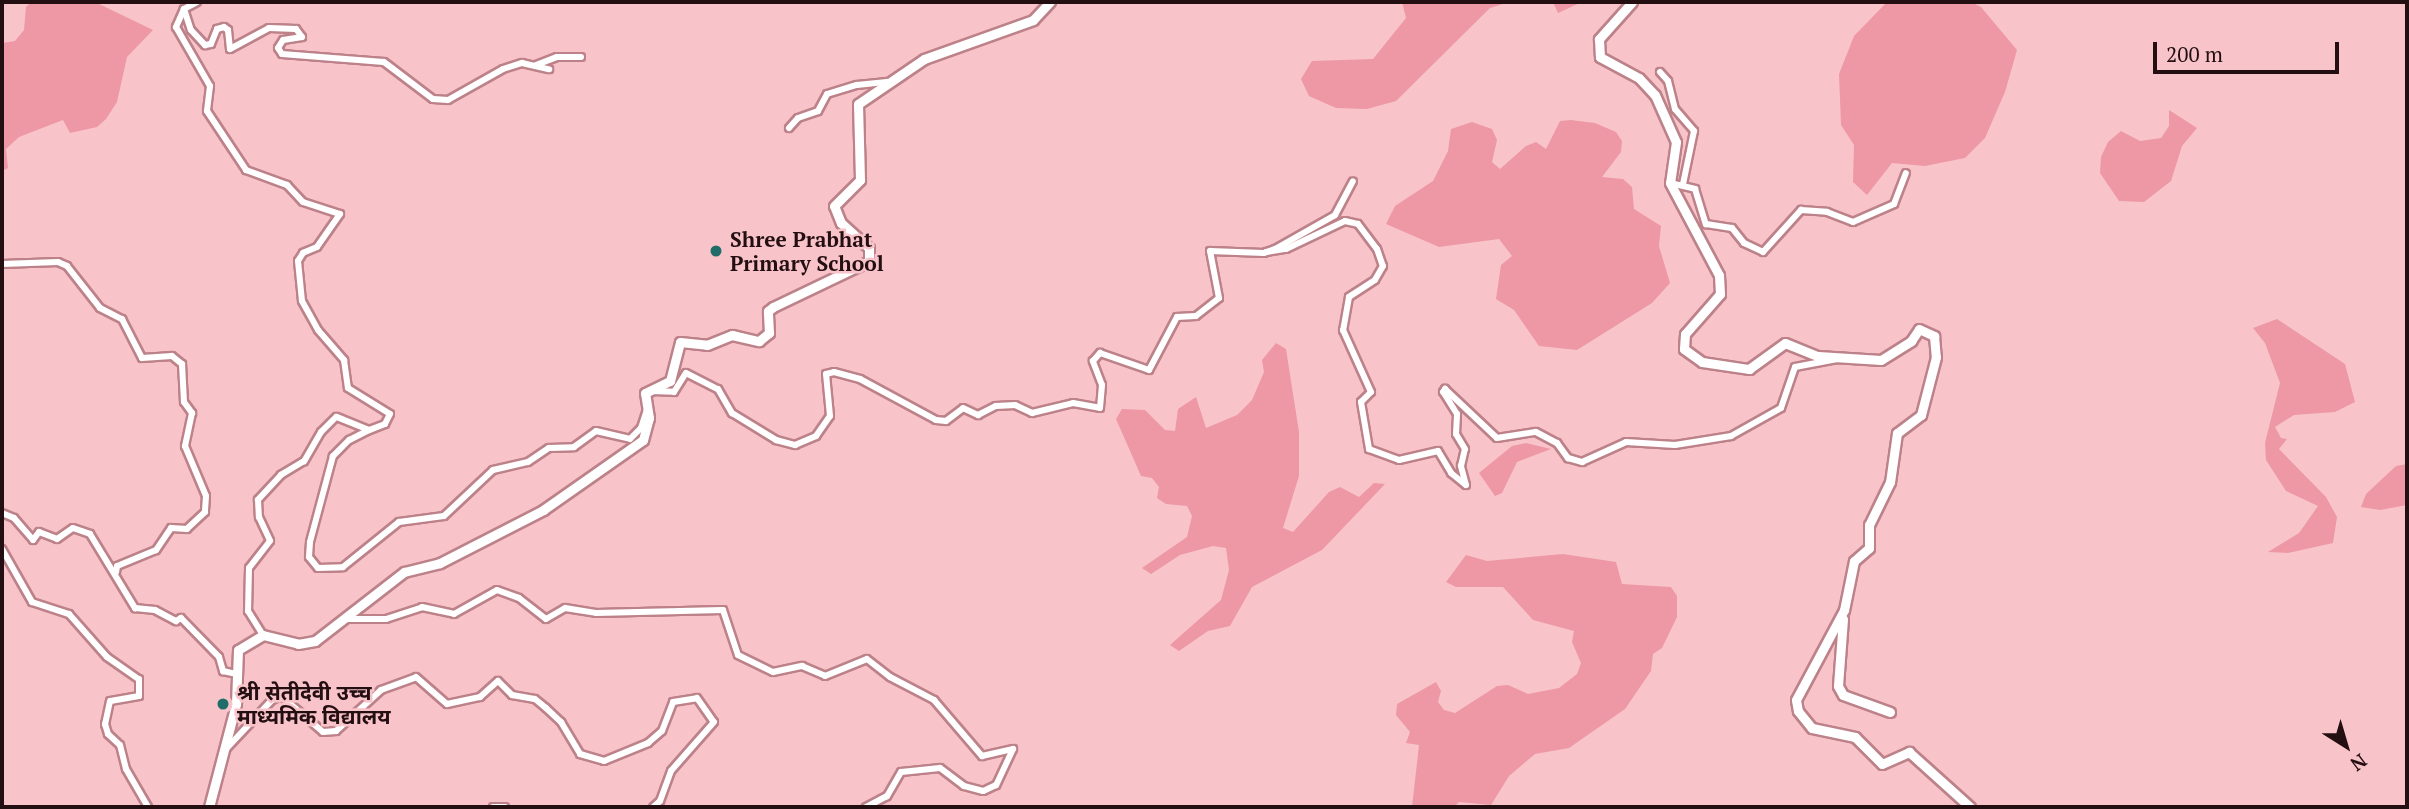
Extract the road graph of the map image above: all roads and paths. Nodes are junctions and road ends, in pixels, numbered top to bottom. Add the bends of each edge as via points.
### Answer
1 (197, 2) edge
2 (1050, 2) edge
3 (1632, 2) edge
4 (184, 9) junction
5 (581, 57) dead end
6 (536, 65) junction
7 (549, 69) dead end
8 (1660, 72) dead end
9 (892, 82) junction
10 (789, 128) dead end
11 (1906, 173) dead end
12 (1353, 181) dead end
13 (1670, 183) junction
14 (1683, 184) junction
15 (1266, 252) junction
16 (2, 264) edge
17 (1842, 358) junction
18 (649, 391) junction
19 (647, 408) junction
20 (369, 430) junction
21 (2, 513) edge
22 (2, 549) edge
23 (116, 572) junction
24 (1843, 610) junction
25 (349, 619) junction
26 (263, 635) junction
27 (236, 674) junction
28 (1890, 712) dead end
29 (222, 752) junction
30 (148, 807) edge
31 (209, 807) edge
32 (493, 807) edge
33 (505, 807) edge
34 (653, 807) edge
35 (866, 807) edge
36 (1970, 807) edge

1 - 4 street
2 - 9 main road via 1033,20 943,51
3 - 13 main road via 1604,32 1598,50 1600,57 1639,78 1655,95 1676,142
4 - 6 street via 191,30 205,45 211,44 220,27 229,30 230,49 269,28 296,29 302,37 283,40 278,48 282,54 384,62 432,99 448,100 503,69
4 - 20 street via 176,27 210,86 207,111 246,170 287,185 303,202 340,214 317,247 303,253 298,280 302,301 344,360 348,388 390,414 385,424
5 - 6 street via 557,57
6 - 7 street
8 - 14 street via 1668,81 1675,109 1694,131
9 - 10 street via 827,94 818,111 798,118
9 - 18 main road via 858,104 860,180 834,206 841,223 869,248 869,261 773,307 768,311 769,333 759,341 732,335 707,345 680,342 670,381
11 - 14 street via 1894,204 1853,222 1827,212 1801,210 1763,252 1744,243 1732,228 1706,224 1695,189
12 - 15 street via 1335,215
13 - 14 street
13 - 17 main road via 1719,275 1720,294 1685,334 1684,349 1702,362 1727,369 1749,369 1785,343 1818,356
15 - 17 street via 1286,249 1345,221 1358,224 1377,249 1383,266 1375,280 1349,297 1343,330 1371,392 1361,402 1369,449 1399,460 1438,451 1451,473 1466,485 1461,466 1465,449 1456,434 1457,414 1443,392 1446,388 1497,438 1536,432 1581,463 1626,442 1675,445 1731,436 1781,408 1795,368
15 - 18 street via 1210,251 1219,298 1196,316 1177,317 1149,370 1100,353 1093,361 1102,385 1100,408 1073,403 1032,413 1015,405 996,406 978,415 963,408 946,421 936,420 860,379 834,372 826,374 830,416 816,436 795,445 776,440 732,413 718,389 686,373 674,392
16 - 23 street via 58,262 67,266 100,308 121,319 142,358 172,356 183,363 184,402 192,413 185,446 206,496 205,512 187,530 171,528 156,550 117,566
17 - 24 main road via 1881,360 1911,341 1919,328 1934,336 1936,357 1921,415 1897,433 1890,482 1869,525 1868,548 1854,561 1846,580 1848,599
18 - 19 main road
19 - 20 street via 630,439 596,431 573,447 549,448 528,462 493,470 444,516 399,522 343,567 318,568 309,557 310,542 333,456 349,440
19 - 25 main road via 643,440 619,453 600,472 494,538 440,563 404,572
20 - 26 street via 336,417 320,432 304,461 281,475 258,500 259,517 270,541 249,568 248,611
21 - 23 street via 14,518 33,540 39,532 57,539 73,528 90,534
22 - 30 street via 32,602 69,614 107,657 139,679 139,696 110,702 105,724 120,745 126,769
23 - 27 street via 135,608 155,610 176,621 181,618 219,657 223,671
24 - 28 main road via 1838,686 1843,695
24 - 36 main road via 1796,700 1804,720 1812,728 1855,737 1882,764 1909,752
25 - 26 main road via 305,644
25 - 35 street via 386,619 422,607 454,614 497,590 519,598 546,619 565,608 597,613 723,610 738,655 773,673 802,666 825,676 867,659 934,700 982,756 1013,750 996,785 983,791 964,786 940,768 901,772 887,796
26 - 27 main road via 238,650
27 - 29 main road via 236,704
29 - 31 main road
29 - 34 street via 281,696 323,732 336,731 381,690 416,677 447,704 480,697 498,681 512,695 535,699 546,708 561,722 580,754 590,760 635,752 662,731 673,702 697,698 714,722 671,771 660,802
32 - 33 street

